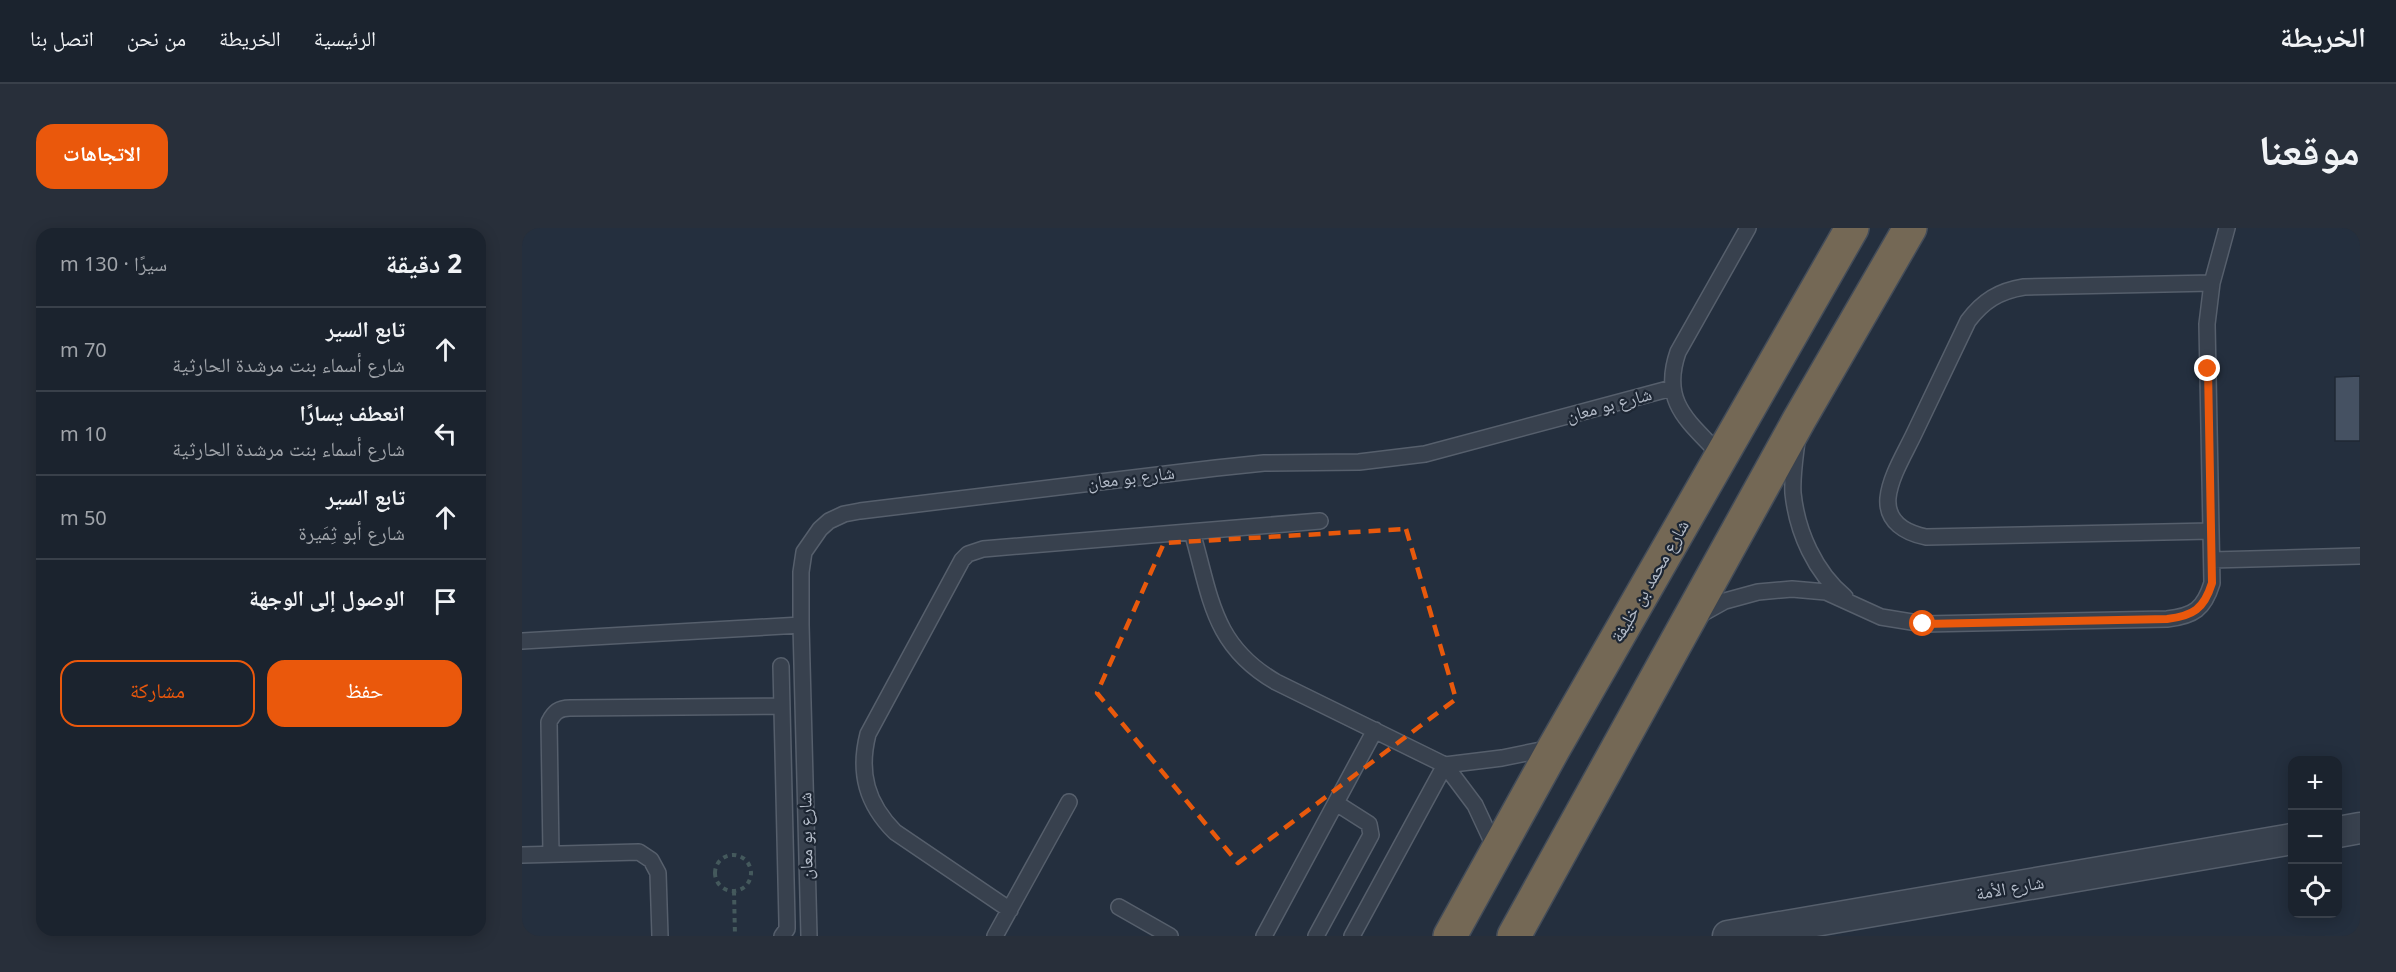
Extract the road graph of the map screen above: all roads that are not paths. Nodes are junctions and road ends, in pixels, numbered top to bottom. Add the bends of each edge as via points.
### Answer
1 (1748, 228) edge
2 (1852, 228) edge
3 (1910, 228) edge
4 (2227, 228) edge
5 (2212, 283) junction
6 (1672, 388) junction
7 (1799, 420) junction
8 (1722, 457) junction
9 (1320, 522) dead end
10 (2211, 531) junction
11 (1192, 532) junction
12 (2360, 556) edge
13 (2212, 560) junction
14 (1862, 610) junction
15 (1688, 622) junction
16 (801, 625) junction
17 (522, 641) edge
18 (781, 666) dead end
19 (782, 706) junction
20 (1375, 730) junction
21 (1554, 748) junction
22 (1446, 765) junction
23 (1069, 802) dead end
24 (1336, 803) junction
25 (2360, 828) edge
26 (2342, 831) edge
27 (2288, 841) edge
28 (1496, 850) junction
29 (551, 854) junction
30 (522, 855) edge
31 (1119, 907) dead end
32 (1010, 910) junction
33 (660, 936) edge
34 (782, 936) edge
35 (809, 936) edge
36 (995, 936) edge
37 (1170, 936) edge
38 (1264, 936) edge
39 (1316, 936) edge
40 (1352, 936) edge
41 (1450, 936) edge
42 (1514, 936) edge
43 (1728, 936) edge

1 - 6 lane, شارع بو معان via 1678,352
2 - 8 highway, شارع محمد بن خليفة
3 - 7 highway
4 - 5 lane
5 - 10 lane via 2207,324
5 - 10 lane via 2024,287 1991,297 1968,321 1905,452 1888,500 1899,526 1926,537
6 - 8 lane via 1677,406
6 - 16 lane, شارع بو معان via 1409,457 1264,463 844,514 820,529 804,552
7 - 14 lane via 1793,492 1798,520 1821,571
7 - 15 highway
8 - 21 highway, شارع محمد بن خليفة
9 - 11 lane
10 - 13 lane
11 - 20 lane via 1217,619 1240,656 1276,682
11 - 32 lane via 983,549 968,554 868,734 864,771 879,816 895,832
12 - 13 lane
13 - 14 lane via 2207,599 2196,611 2180,617 1923,624
14 - 15 lane via 1826,592 1792,589 1758,592 1725,601
15 - 42 highway
16 - 17 lane
16 - 35 lane, شارع بو معان
18 - 19 lane
19 - 29 lane via 562,708 554,713 549,722
19 - 34 lane via 787,929
20 - 22 lane
20 - 24 lane
21 - 22 lane
21 - 28 highway, شارع محمد بن خليفة
22 - 28 lane via 1475,805
22 - 40 lane
23 - 32 lane
24 - 38 lane
24 - 39 lane via 1369,824 1371,835
25 - 26 street
27 - 43 street, شارع الأمة
28 - 41 highway, شارع محمد بن خليفة
29 - 30 lane
29 - 33 lane via 624,851 639,852 651,860 658,873
31 - 37 lane
32 - 36 lane

